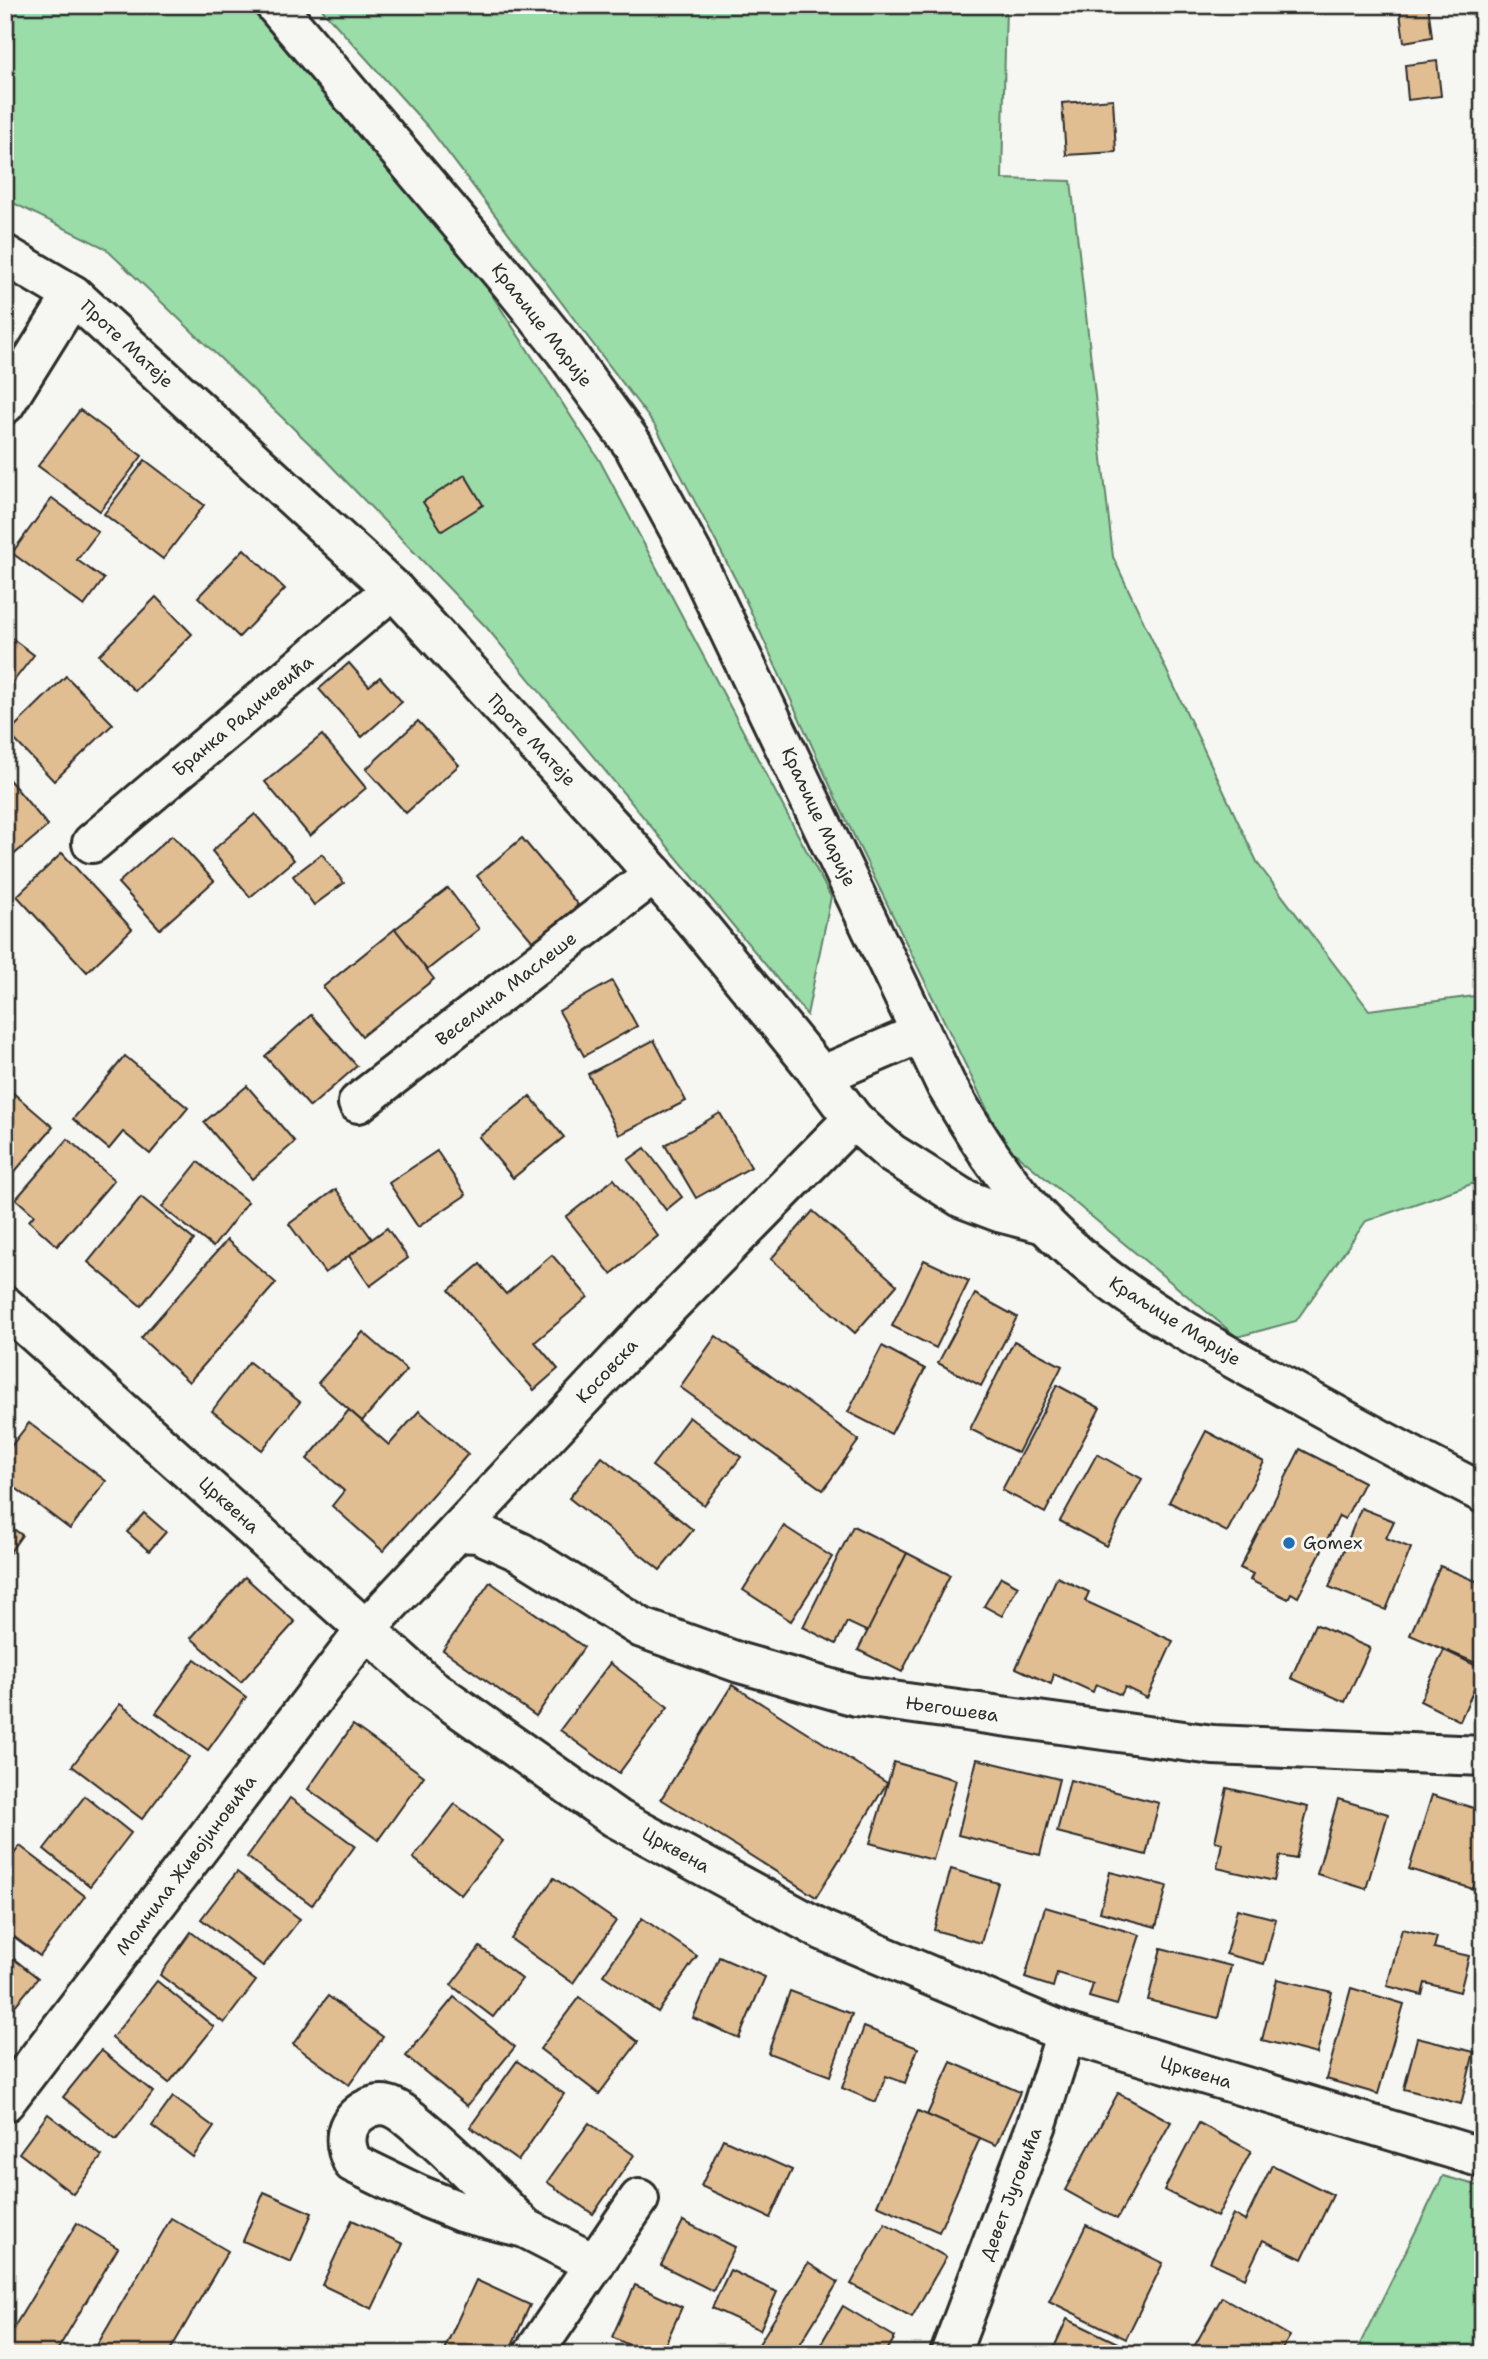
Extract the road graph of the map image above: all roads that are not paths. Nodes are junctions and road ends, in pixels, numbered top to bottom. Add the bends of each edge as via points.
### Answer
1 (275, 5) edge
2 (5, 255) edge
3 (73, 295) junction
4 (5, 404) edge
5 (393, 589) junction
6 (92, 843) dead end
7 (654, 874) junction
8 (921, 1033) junction
9 (821, 1076) junction
10 (358, 1103) dead end
11 (853, 1119) junction
12 (1045, 1224) junction
13 (11, 1323) edge
14 (1483, 1493) edge
15 (457, 1532) junction
16 (367, 1628) junction
17 (1483, 1756) edge
18 (1066, 2033) junction
19 (5, 2102) edge
20 (1483, 2158) edge
21 (639, 2199) dead end
22 (525, 2228) dead end
23 (595, 2264) junction
24 (533, 2354) edge
25 (950, 2354) edge

1 - 8 street, Краљице Марије via 512,285 633,445 695,559
2 - 3 street, Проте Матеје
3 - 4 street
3 - 5 street, Проте Матеје
5 - 6 street, Бранка Радичевића
5 - 7 street, Проте Матеје
7 - 9 street, Проте Матеје
7 - 10 street, Веселина Маслеше
8 - 9 street
8 - 12 street, Краљице Марије via 996,1166
9 - 11 street, Проте Матеје
11 - 12 street, Проте Матеје via 891,1153 962,1198
11 - 15 street, Косовска via 659,1315
12 - 14 street, Краљице Марије via 1093,1268 1162,1317
13 - 16 street, Црквена
15 - 16 street, Косовска
15 - 17 street, Његошева via 478,1533 520,1552 642,1628 740,1663 856,1696 1213,1745
16 - 18 street, Црквена via 431,1688 614,1817 824,1931
16 - 19 street, Момчила Живојиновића
18 - 20 street, Црквена
18 - 25 street, Девет Југовића via 1037,2124
21 - 23 street
22 - 23 street
23 - 24 street

